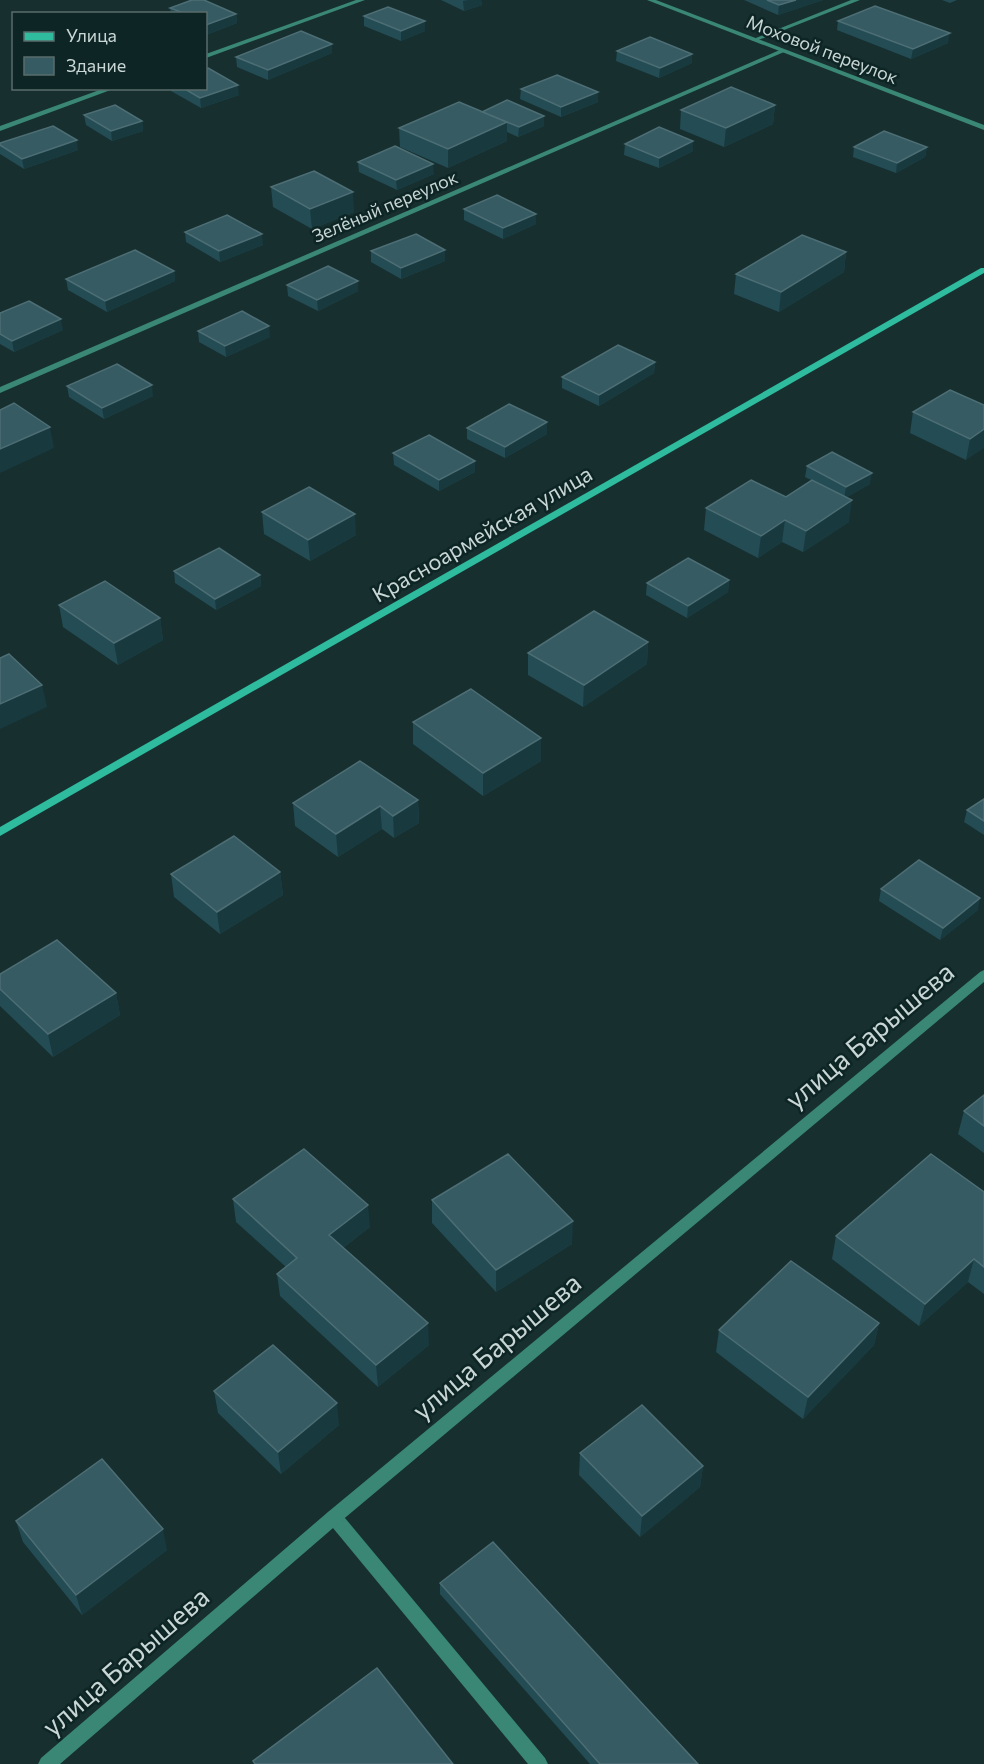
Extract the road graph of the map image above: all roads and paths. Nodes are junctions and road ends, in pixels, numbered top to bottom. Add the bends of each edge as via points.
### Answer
1 (362, 0) edge
2 (650, 0) edge
3 (857, 0) edge
4 (754, 40) junction
5 (782, 51) junction
6 (207, 56) edge
7 (107, 90) edge
8 (984, 128) edge
9 (0, 129) edge
10 (984, 270) edge
11 (0, 390) edge
12 (0, 832) edge
13 (984, 975) edge
14 (334, 1517) junction
15 (47, 1764) edge
16 (539, 1764) edge

1 - 6 street
2 - 4 street, Моховой переулок
3 - 4 street
4 - 5 street, Моховой переулок
5 - 8 street, Моховой переулок
5 - 11 street, Зелёный переулок
7 - 9 street
10 - 12 main road, Красноармейская улица
13 - 14 street, улица Барышева
14 - 15 street, улица Барышева
14 - 16 street

